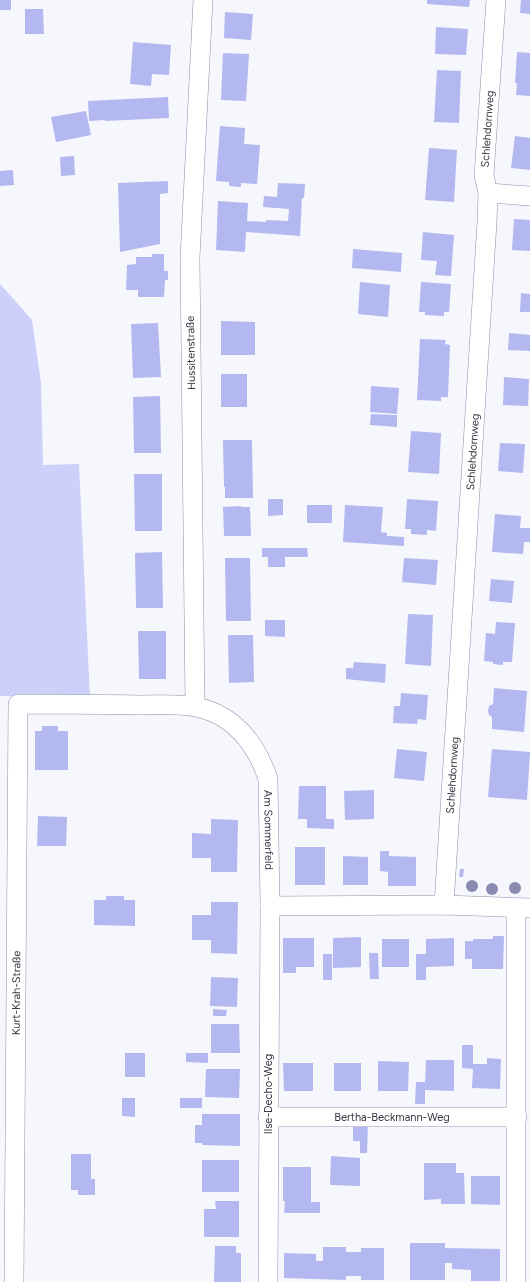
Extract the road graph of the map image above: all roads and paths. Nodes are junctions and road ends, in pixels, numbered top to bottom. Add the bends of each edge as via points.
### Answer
1 (203, 0) edge
2 (496, 0) edge
3 (488, 193) junction
4 (530, 196) edge
5 (18, 704) joint
6 (195, 706) junction
7 (444, 905) junction
8 (270, 906) junction
9 (523, 908) edge
10 (268, 1117) junction
11 (516, 1117) junction
12 (524, 1214) edge
13 (14, 1282) edge
14 (268, 1282) edge
15 (516, 1282) edge

1 - 6 street, Hussitenstraße via 190,258
2 - 3 street, Schlehdornweg via 484,176
3 - 4 street
3 - 7 street, Schlehdornweg
5 - 6 street, Am Sommerfeld
5 - 13 street, Kurt-Krah-Straße
6 - 8 street, Am Sommerfeld via 217,714 237,728 251,743 262,761 268,779
7 - 8 street
7 - 9 street
8 - 10 street, Ilse-Decho-Weg
9 - 11 street
10 - 11 street, Bertha-Beckmann-Weg
10 - 14 street, Ilse-Decho-Weg
11 - 12 street
12 - 15 street

